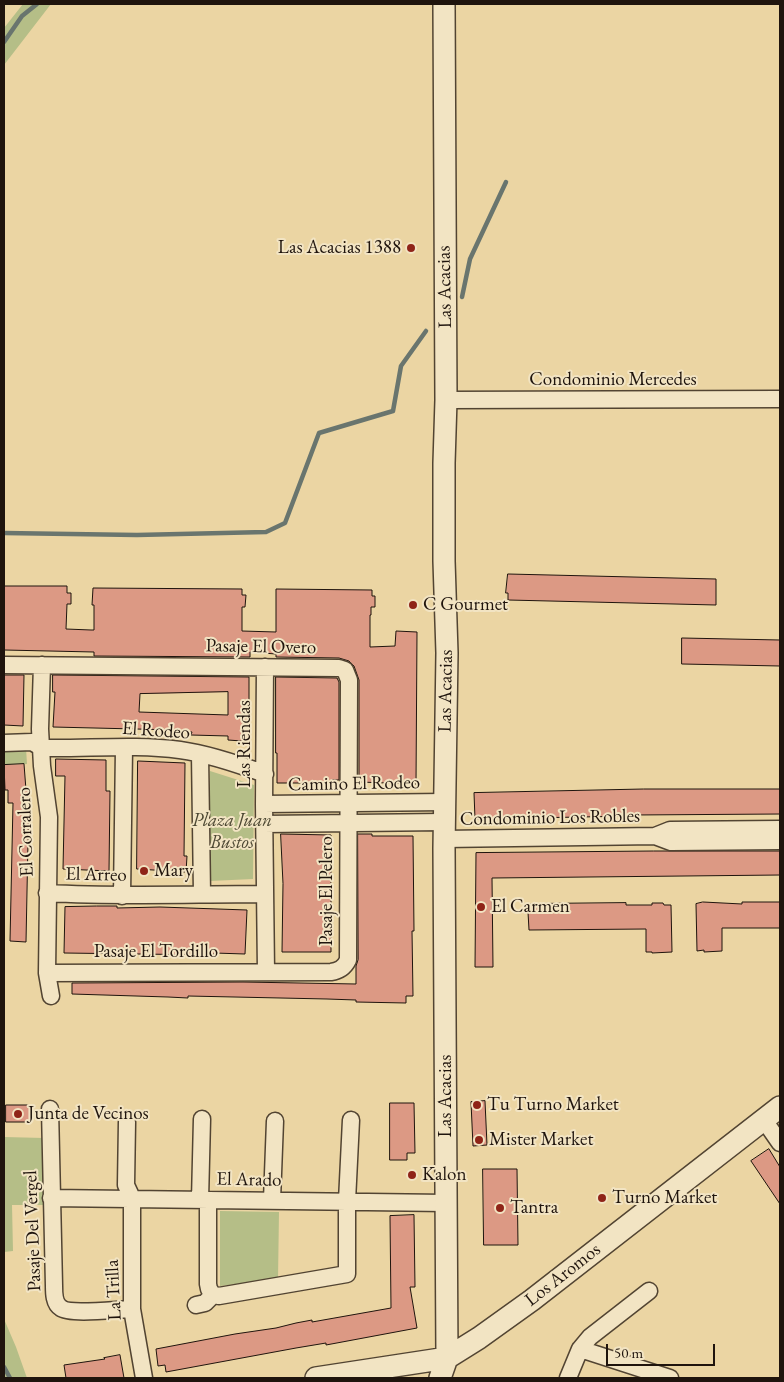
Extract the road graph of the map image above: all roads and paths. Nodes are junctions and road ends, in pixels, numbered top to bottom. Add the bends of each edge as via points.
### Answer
1 (444, 4) edge
2 (780, 398) edge
3 (446, 400) junction
4 (4, 665) edge
5 (42, 665) junction
6 (265, 667) junction
7 (4, 743) edge
8 (42, 748) junction
9 (124, 748) junction
10 (200, 754) junction
11 (265, 774) junction
12 (264, 804) junction
13 (347, 804) junction
14 (445, 821) junction
15 (264, 824) junction
16 (347, 824) junction
17 (780, 829) edge
18 (655, 836) junction
19 (780, 841) edge
20 (48, 893) junction
21 (202, 894) junction
22 (264, 894) junction
23 (122, 896) junction
24 (47, 972) junction
25 (266, 972) junction
26 (51, 996) dead end
27 (50, 1109) dead end
28 (772, 1113) edge
29 (202, 1119) dead end
30 (350, 1120) dead end
31 (275, 1121) dead end
32 (127, 1122) dead end
33 (780, 1143) edge
34 (51, 1198) junction
35 (132, 1198) junction
36 (204, 1200) junction
37 (272, 1200) junction
38 (347, 1201) junction
39 (446, 1203) junction
40 (649, 1291) dead end
41 (213, 1295) junction
42 (196, 1305) dead end
43 (132, 1308) junction
44 (580, 1350) junction
45 (446, 1358) junction
46 (144, 1378) edge
47 (316, 1378) edge
48 (440, 1378) edge
49 (568, 1378) edge
50 (670, 1378) edge

1 - 3 street, Las Acacias
2 - 3 street, Condominio Mercedes
3 - 14 street, Las Acacias
4 - 5 street, Pasaje El Overo
5 - 6 street, Pasaje El Overo
5 - 8 street, El Corralero
6 - 11 street, Las Riendas
6 - 13 street, Pasaje El Overo via 345,670 348,680
7 - 8 street, El Rodeo via 32,742
8 - 9 street, El Rodeo
8 - 20 street, El Corralero via 48,817
9 - 10 street, El Rodeo via 145,747
9 - 23 street
10 - 11 street, El Rodeo
10 - 21 street
11 - 12 street, Las Riendas
12 - 13 street, Camino El Rodeo
12 - 15 street, Las Riendas
13 - 14 street, Camino El Rodeo
13 - 16 street
14 - 16 street, Camino El Rodeo
14 - 18 street, Condominio Los Robles
14 - 39 street, Las Acacias
15 - 16 street, Camino El Rodeo
15 - 22 street, Las Riendas
16 - 25 street, Pasaje El Pelero via 348,960 337,971 331,972
17 - 18 street, Condominio Los Robles via 670,830
18 - 19 street, Condominio Los Robles via 671,842
20 - 23 street, El Arreo
20 - 24 street, El Corralero
21 - 22 street, El Arreo
21 - 23 street, El Arreo
22 - 25 street, Las Riendas
24 - 25 street, Pasaje El Tordillo
24 - 26 street, El Corralero
27 - 34 street, Pasaje Del Vergel
28 - 33 street
28 - 45 street, Los Aromos via 526,1305
29 - 36 street
30 - 38 street
31 - 37 street
32 - 35 street, La Trilla via 126,1185
34 - 35 street, El Arado
34 - 43 street, Pasaje Del Vergel via 57,1303 72,1312
35 - 36 street, El Arado
35 - 43 street, La Trilla
36 - 37 street, El Arado
36 - 41 street via 208,1284
37 - 38 street, El Arado
38 - 39 street, El Arado
38 - 41 street via 347,1274
39 - 45 street, Las Acacias
40 - 44 street via 590,1336
41 - 42 street via 205,1303
43 - 46 street, La Trilla
44 - 49 street
44 - 50 street
45 - 47 street, Los Aromos
45 - 48 street, Las Acacias

